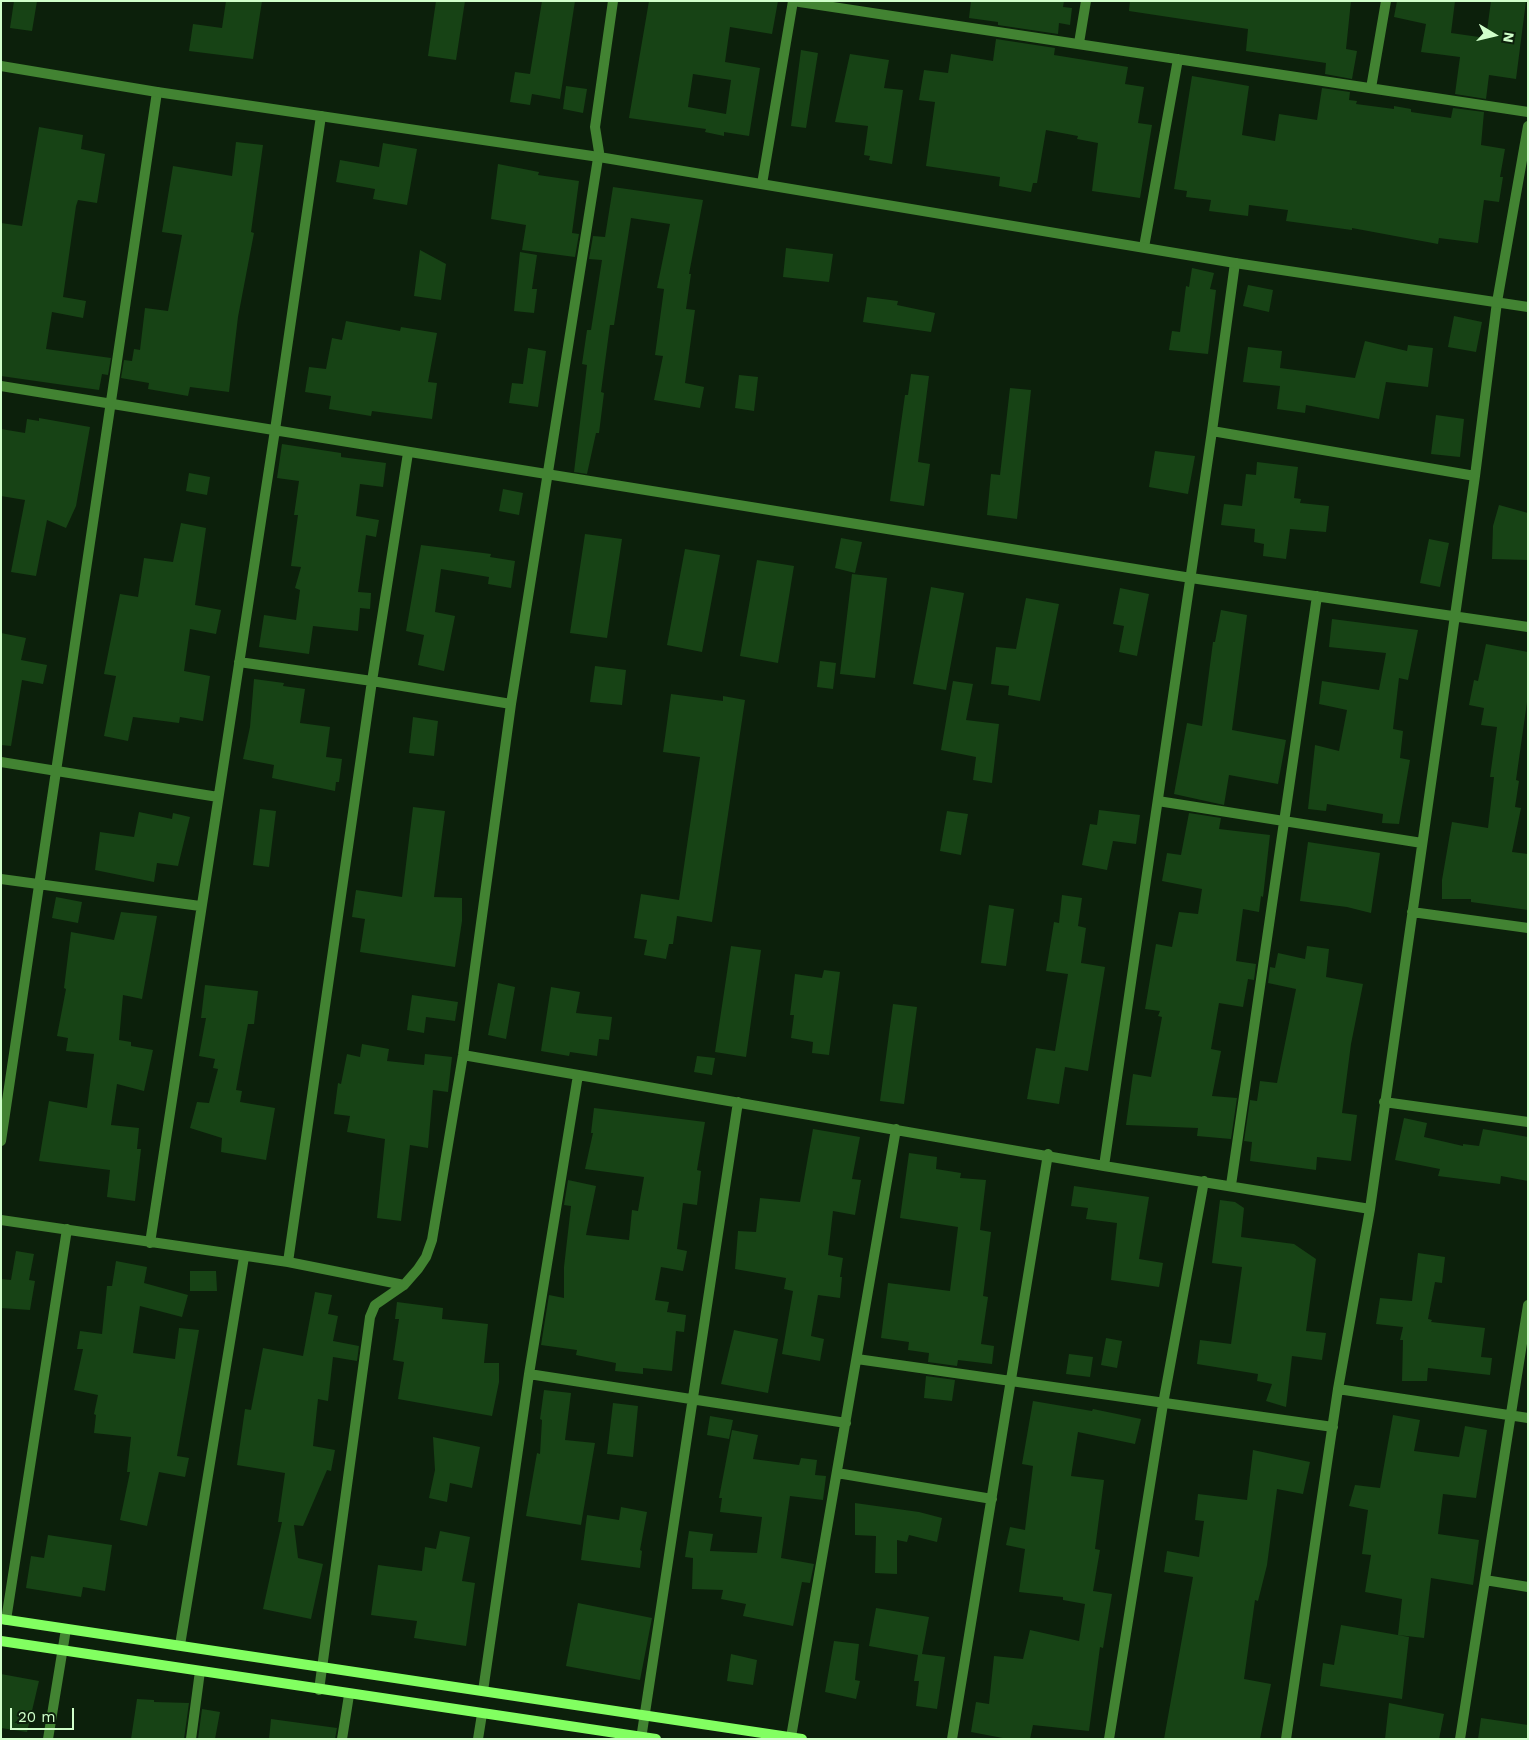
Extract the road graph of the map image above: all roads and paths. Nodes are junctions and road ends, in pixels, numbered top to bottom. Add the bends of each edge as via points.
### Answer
1 (613, 1) edge
2 (793, 1) edge
3 (1086, 1) edge
4 (1386, 1) edge
5 (1079, 44) junction
6 (1178, 59) junction
7 (1, 66) edge
8 (1371, 88) junction
9 (158, 92) junction
10 (1528, 112) edge
11 (321, 116) junction
12 (1528, 126) edge
13 (599, 156) junction
14 (762, 184) junction
15 (1144, 247) junction
16 (1234, 263) junction
17 (1497, 302) junction
18 (1528, 307) edge
19 (1, 386) edge
20 (112, 405) junction
21 (275, 430) junction
22 (1212, 431) junction
23 (408, 453) junction
24 (548, 475) junction
25 (1475, 476) junction
26 (1191, 578) junction
27 (1318, 596) junction
28 (1455, 618) junction
29 (1528, 627) edge
30 (239, 662) junction
31 (372, 681) junction
32 (510, 704) junction
33 (1, 762) edge
34 (56, 772) junction
35 (218, 797) junction
36 (1158, 801) junction
37 (1284, 820) junction
38 (1422, 843) junction
39 (1, 879) edge
40 (40, 886) junction
41 (200, 906) junction
42 (1412, 912) junction
43 (1528, 928) edge
44 (463, 1055) junction
45 (578, 1075) junction
46 (738, 1102) junction
47 (1384, 1102) junction
48 (1528, 1122) edge
49 (896, 1129) junction
50 (1, 1141) edge
51 (1048, 1154) junction
52 (1104, 1166) junction
53 (1204, 1181) junction
54 (1231, 1185) junction
55 (1370, 1209) junction
56 (1, 1220) edge
57 (67, 1229) junction
58 (150, 1243) junction
59 (244, 1257) junction
60 (288, 1262) junction
61 (404, 1285) junction
62 (1528, 1305) edge
63 (856, 1358) junction
64 (529, 1374) junction
65 (1010, 1382) junction
66 (1338, 1389) junction
67 (693, 1398) junction
68 (1163, 1404) junction
69 (1511, 1415) junction
70 (1528, 1418) edge
71 (846, 1423) junction
72 (1333, 1427) junction
73 (837, 1473) junction
74 (992, 1499) junction
75 (1485, 1580) junction
76 (1528, 1587) edge
77 (4, 1619) edge
78 (66, 1629) junction
79 (1, 1641) edge
80 (180, 1645) junction
81 (62, 1650) junction
82 (321, 1667) junction
83 (200, 1671) junction
84 (319, 1690) junction
85 (483, 1691) junction
86 (349, 1695) junction
87 (482, 1714) junction
88 (644, 1715) junction
89 (791, 1737) junction
90 (641, 1738) edge
91 (48, 1739) edge
92 (191, 1739) edge
93 (342, 1739) edge
94 (478, 1739) edge
95 (656, 1739) edge
96 (802, 1739) edge
97 (952, 1739) edge
98 (1109, 1739) edge
99 (1286, 1739) edge
100 (1460, 1739) edge

1 - 13 street via 596,126
2 - 5 street
2 - 14 street
3 - 5 street
4 - 8 street
5 - 6 street
6 - 8 street
6 - 15 street
7 - 9 street
8 - 10 street
9 - 11 street
9 - 20 street
11 - 13 street
11 - 21 street
12 - 17 street
13 - 14 street
13 - 24 street
14 - 15 street
15 - 16 street
16 - 17 street
16 - 22 street
17 - 18 street
17 - 25 street
19 - 20 street
20 - 21 street
20 - 34 street
21 - 23 street
21 - 30 street
22 - 25 street
22 - 26 street
23 - 24 street
23 - 31 street
24 - 26 street
24 - 32 street
25 - 28 street
26 - 27 street
26 - 36 street
27 - 28 street
27 - 37 street
28 - 29 street
28 - 38 street
30 - 31 street
30 - 35 street
31 - 32 street
31 - 60 street
32 - 44 street
33 - 34 street
34 - 35 street
34 - 40 street
35 - 41 street
36 - 37 street
36 - 52 street
37 - 38 street
37 - 54 street
38 - 42 street
39 - 40 street
40 - 41 street
40 - 50 street
41 - 58 street
42 - 43 street
42 - 47 street
44 - 45 street
44 - 61 street via 432,1240 426,1257
45 - 46 street
45 - 64 street
46 - 49 street
46 - 67 street
47 - 48 street
47 - 55 street
49 - 51 street
49 - 63 street
51 - 52 street
51 - 65 street
52 - 53 street
53 - 54 street
53 - 68 street
54 - 55 street
55 - 66 street
56 - 57 street
57 - 58 street
57 - 77 street
58 - 59 street
59 - 60 street
59 - 80 street
60 - 61 street
61 - 82 street via 375,1305 370,1317
62 - 69 street
63 - 65 street
63 - 71 street
64 - 67 street
64 - 85 street
65 - 68 street
65 - 74 street
66 - 69 street
66 - 72 street
67 - 71 street
67 - 88 street
68 - 72 street
68 - 98 street
69 - 70 street
69 - 75 street
71 - 73 street
72 - 99 street
73 - 74 street
73 - 89 street
74 - 97 street
75 - 76 street
75 - 100 street
77 - 78 main road
78 - 80 main road
78 - 81 street
79 - 81 main road
80 - 82 main road
81 - 83 main road
81 - 91 street
82 - 84 street
82 - 85 main road
83 - 84 main road
83 - 92 street
84 - 86 main road
85 - 88 main road
86 - 87 main road
86 - 93 street
87 - 90 main road
87 - 94 street
88 - 89 main road
88 - 90 street
89 - 96 main road
90 - 95 main road

